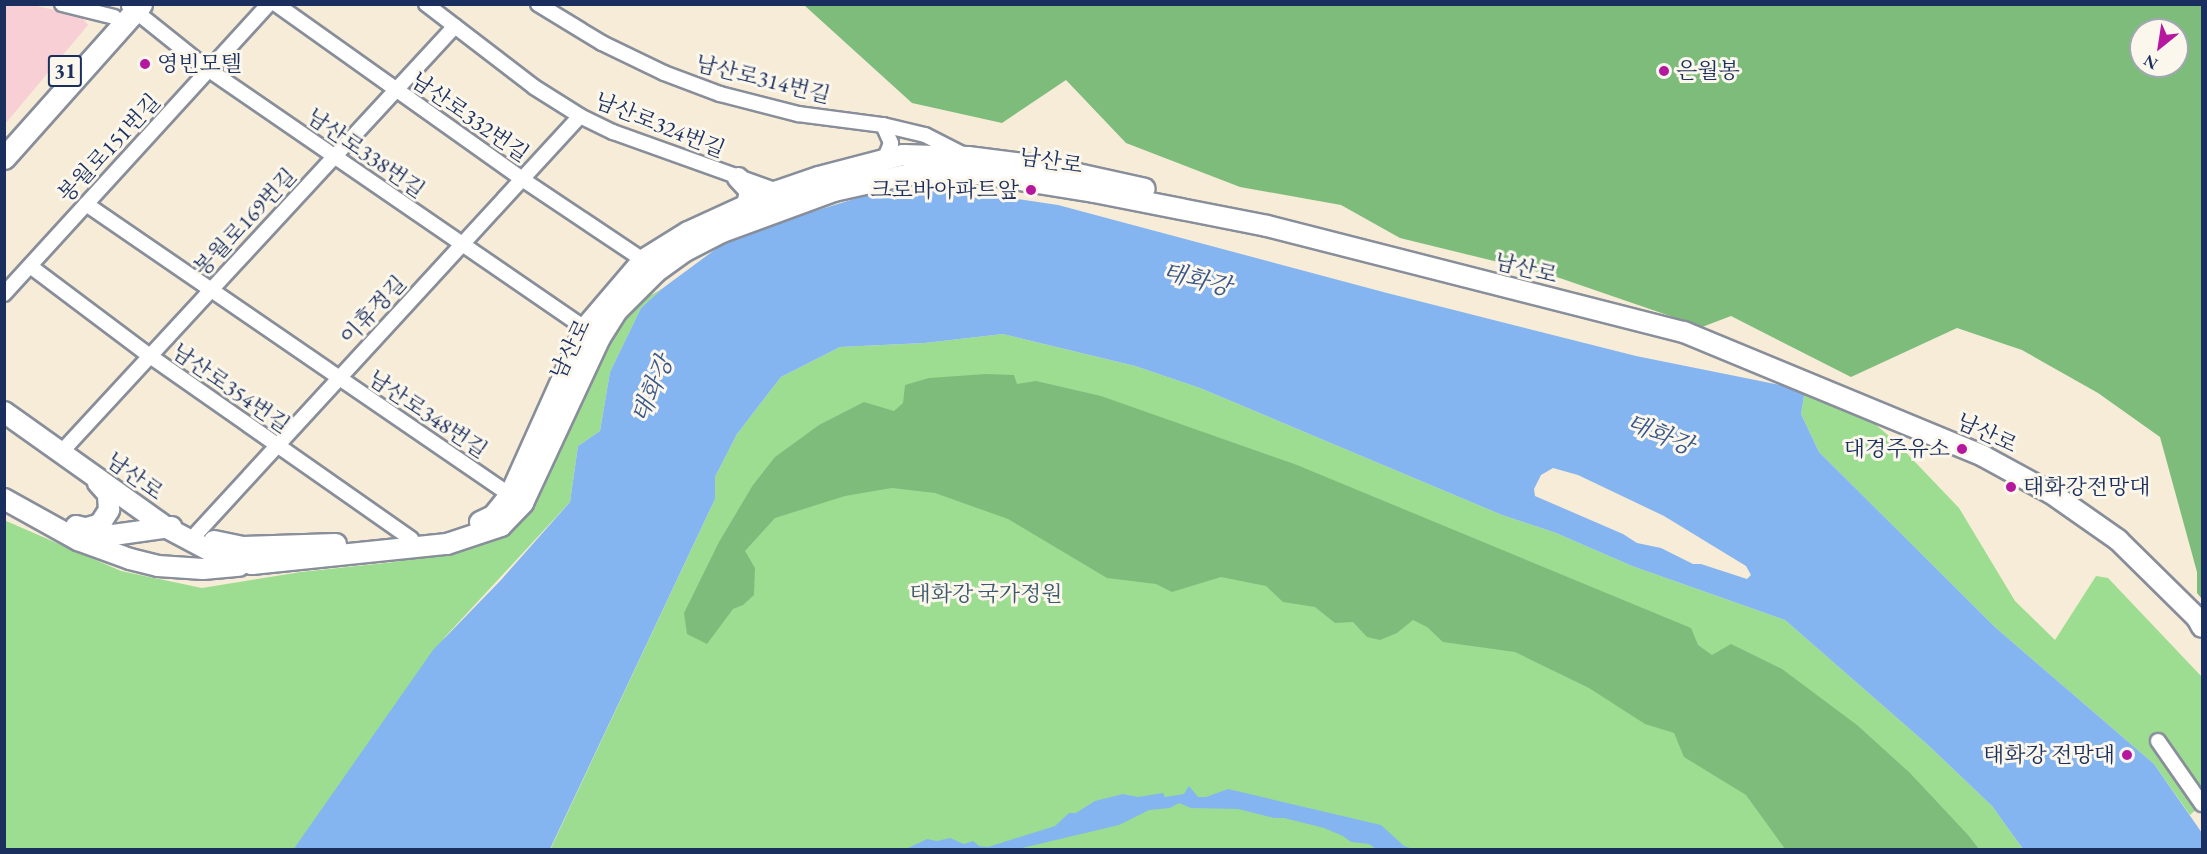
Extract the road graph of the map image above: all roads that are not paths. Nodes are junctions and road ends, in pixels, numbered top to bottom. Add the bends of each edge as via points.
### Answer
1 (62, 4) edge
2 (269, 4) edge
3 (276, 4) edge
4 (426, 4) edge
5 (538, 4) edge
6 (129, 8) edge
7 (451, 23) junction
8 (209, 70) junction
9 (396, 90) junction
10 (580, 116) junction
11 (883, 125) junction
12 (4, 137) edge
13 (334, 156) junction
14 (968, 157) junction
15 (4, 158) edge
16 (884, 160) junction
17 (982, 174) junction
18 (738, 178) junction
19 (522, 179) junction
20 (777, 191) junction
21 (86, 204) junction
22 (747, 205) junction
23 (462, 245) junction
24 (644, 260) junction
25 (30, 266) junction
26 (211, 290) junction
27 (4, 294) edge
28 (585, 328) junction
29 (150, 356) junction
30 (338, 379) junction
31 (4, 400) edge
32 (4, 412) edge
33 (277, 446) junction
34 (66, 447) junction
35 (86, 470) junction
36 (510, 495) junction
37 (4, 498) edge
38 (166, 521) junction
39 (83, 529) junction
40 (193, 531) junction
41 (411, 539) junction
42 (130, 559) junction
43 (252, 564) junction
44 (2202, 609) edge
45 (2202, 627) edge
46 (2158, 741) dead end
47 (2202, 804) edge

1 - 6 street
2 - 8 street, 봉월로151번길
3 - 9 street, 남산로332번길
4 - 7 street, 남산로324번길
5 - 11 street, 남산로314번길 via 602,43 720,94 798,114
6 - 8 street, 남산로338번길
6 - 12 main road, 31
6 - 15 main road
7 - 9 street, 봉월로169번길
7 - 10 street, 남산로324번길 via 534,87
8 - 13 street, 남산로338번길
8 - 21 street, 봉월로151번길
9 - 13 street, 봉월로169번길
9 - 19 street, 남산로332번길
10 - 18 street, 남산로324번길
10 - 19 street, 이휴정길
11 - 14 street, 남산로314번길 via 925,135
11 - 16 street via 891,143
13 - 23 street, 남산로338번길
13 - 26 street, 봉월로169번길
14 - 16 main road, 남산로 via 903,156
14 - 17 street, 남산로314번길
14 - 44 main road, 남산로 via 1046,167 1244,210 1694,328 1981,444 2050,478 2121,529
16 - 20 main road, 남산로
17 - 43 main road, 남산로 via 910,174 834,190 722,232 656,272 617,311 600,338 523,503 501,526 438,546
17 - 45 main road, 남산로 via 1267,226 1694,336 1983,456 2051,493 2118,540
18 - 20 street, 남산로324번길
18 - 22 main road via 750,191
19 - 23 street, 이휴정길
19 - 24 street, 남산로332번길
20 - 22 main road, 남산로
21 - 25 street, 봉월로151번길
21 - 26 street, 남산로348번길
22 - 24 main road, 남산로 via 687,232
23 - 28 street, 남산로338번길
23 - 30 street, 이휴정길
24 - 28 main road, 남산로
25 - 27 street, 봉월로151번길
25 - 29 street, 남산로354번길
26 - 29 street, 봉월로169번길
26 - 30 street, 남산로348번길
28 - 36 main road, 남산로
29 - 33 street, 남산로354번길
29 - 34 street, 봉월로169번길
30 - 33 street, 이휴정길
30 - 36 street, 남산로348번길
31 - 34 main road, 남산로
32 - 35 main road, 남산로
33 - 40 street, 이휴정길
33 - 41 street, 남산로354번길
34 - 38 main road, 남산로
35 - 38 main road, 남산로
35 - 39 main road via 108,494 110,502 100,524
36 - 41 main road, 남산로 via 493,516 470,527
37 - 39 main road, 남산로 via 32,503
37 - 42 main road via 78,540
38 - 39 main road, 남산로 via 113,535
38 - 40 main road, 남산로
38 - 42 main road via 156,541
38 - 43 main road, 남산로 via 218,555
40 - 41 main road, 남산로 via 218,543 243,547
42 - 43 main road via 158,566 203,568
46 - 47 street

